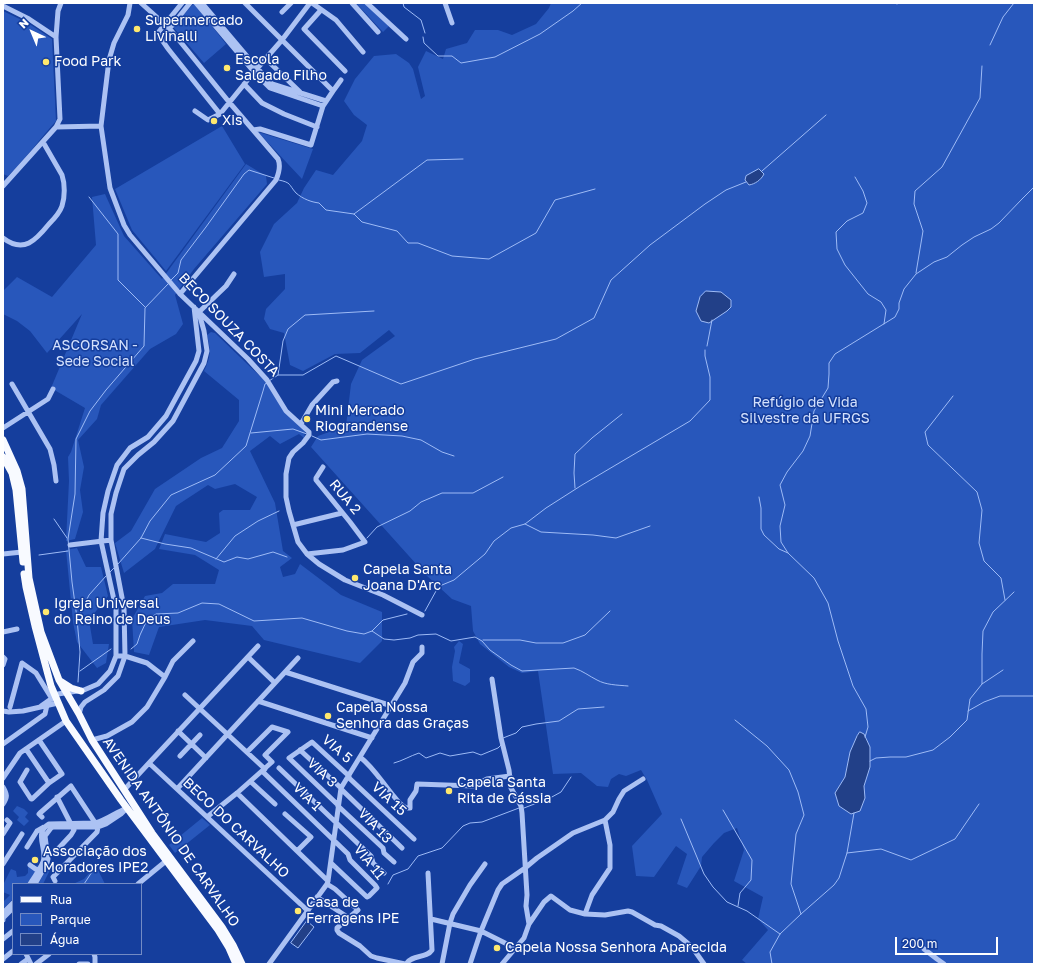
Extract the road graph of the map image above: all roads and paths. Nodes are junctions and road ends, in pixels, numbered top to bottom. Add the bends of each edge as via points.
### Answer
1 (60, 3) edge
2 (130, 3) edge
3 (141, 3) edge
4 (182, 3) edge
5 (190, 3) edge
6 (196, 3) edge
7 (202, 3) edge
8 (245, 3) edge
9 (292, 3) edge
10 (296, 3) edge
11 (311, 3) edge
12 (352, 3) edge
13 (367, 3) edge
14 (445, 3) edge
15 (3, 6) edge
16 (321, 10) junction
17 (282, 12) dead end
18 (452, 23) dead end
19 (165, 24) junction
20 (170, 29) junction
21 (378, 32) dead end
22 (56, 37) junction
23 (162, 38) junction
24 (406, 39) dead end
25 (282, 40) junction
26 (363, 52) dead end
27 (266, 59) junction
28 (256, 70) junction
29 (345, 71) dead end
30 (341, 80) dead end
31 (244, 84) junction
32 (333, 91) junction
33 (300, 93) junction
34 (229, 102) junction
35 (325, 104) junction
36 (195, 110) dead end
37 (220, 114) junction
38 (101, 126) junction
39 (317, 126) junction
40 (56, 127) junction
41 (254, 130) junction
42 (43, 142) junction
43 (4, 183) edge
44 (3, 238) edge
45 (234, 274) dead end
46 (180, 294) junction
47 (194, 307) junction
48 (199, 312) junction
49 (337, 381) dead end
50 (12, 384) dead end
51 (53, 389) dead end
52 (29, 412) junction
53 (301, 424) junction
54 (3, 428) edge
55 (148, 437) junction
56 (3, 440) edge
57 (154, 442) junction
58 (3, 457) edge
59 (323, 467) dead end
60 (56, 481) dead end
61 (108, 491) junction
62 (116, 493) junction
63 (342, 513) junction
64 (293, 525) junction
65 (110, 540) junction
66 (101, 541) junction
67 (70, 545) dead end
68 (22, 552) junction
69 (3, 554) edge
70 (307, 554) junction
71 (422, 615) dead end
72 (17, 629) dead end
73 (3, 632) edge
74 (193, 641) dead end
75 (258, 646) dead end
76 (422, 648) dead end
77 (116, 656) junction
78 (125, 656) junction
79 (3, 657) edge
80 (248, 657) junction
81 (298, 658) dead end
82 (3, 665) edge
83 (285, 672) junction
84 (165, 677) junction
85 (492, 679) dead end
86 (59, 680) junction
87 (275, 683) junction
88 (84, 690) junction
89 (66, 693) junction
90 (184, 695) dead end
91 (93, 697) junction
92 (55, 700) junction
93 (258, 701) junction
94 (47, 704) junction
95 (392, 706) junction
96 (10, 707) dead end
97 (199, 709) junction
98 (3, 711) edge
99 (78, 714) junction
100 (66, 721) junction
101 (85, 727) junction
102 (178, 731) junction
103 (74, 734) junction
104 (228, 734) junction
105 (200, 735) dead end
106 (372, 738) junction
107 (39, 740) junction
108 (92, 740) junction
109 (3, 744) edge
110 (192, 744) junction
111 (26, 749) junction
112 (300, 750) junction
113 (247, 752) junction
114 (180, 756) dead end
115 (360, 757) junction
116 (206, 758) junction
117 (289, 758) joint
118 (149, 763) junction
119 (279, 768) dead end
120 (28, 770) dead end
121 (264, 770) junction
122 (349, 776) junction
123 (510, 776) junction
124 (3, 778) edge
125 (643, 779) dead end
126 (251, 782) junction
127 (49, 783) junction
128 (3, 787) edge
129 (177, 789) junction
130 (341, 789) junction
131 (124, 790) junction
132 (237, 794) junction
133 (118, 795) junction
134 (57, 797) junction
135 (3, 804) edge
136 (275, 804) dead end
137 (338, 805) junction
138 (130, 806) junction
139 (285, 814) dead end
140 (42, 817) dead end
141 (207, 817) junction
142 (7, 820) dead end
143 (605, 820) junction
144 (336, 823) junction
145 (72, 825) junction
146 (97, 825) junction
147 (48, 827) junction
148 (3, 834) edge
149 (22, 834) dead end
150 (414, 839) dead end
151 (334, 840) junction
152 (27, 847) dead end
153 (402, 848) dead end
154 (57, 850) dead end
155 (298, 851) junction
156 (166, 861) junction
157 (394, 862) dead end
158 (331, 863) junction
159 (3, 864) edge
160 (485, 864) dead end
161 (30, 865) dead end
162 (525, 868) junction
163 (40, 872) junction
164 (384, 873) dead end
165 (428, 873) dead end
166 (55, 881) dead end
167 (328, 882) junction
168 (31, 883) edge
169 (35, 883) edge
170 (139, 883) edge
171 (317, 897) junction
172 (12, 904) edge
173 (12, 909) edge
174 (308, 911) junction
175 (3, 913) edge
176 (585, 914) junction
177 (3, 918) edge
178 (349, 918) junction
179 (431, 919) junction
180 (450, 923) junction
181 (529, 924) junction
182 (481, 931) junction
183 (12, 932) edge
184 (3, 939) edge
185 (515, 948) junction
186 (924, 950) dead end
187 (12, 952) edge
188 (47, 955) edge
189 (3, 959) edge
190 (28, 959) edge
191 (21, 964) edge
192 (36, 964) edge
193 (79, 964) edge
194 (88, 964) edge
195 (236, 964) edge
196 (242, 964) edge
197 (269, 964) edge
198 (406, 964) edge
199 (442, 964) edge
200 (470, 964) edge
201 (502, 964) edge
202 (704, 964) edge
203 (944, 964) edge

1 - 22 street
2 - 38 street, BECO SOUZA COSTA via 128,15 114,43 109,60
3 - 19 street
4 - 19 street
5 - 20 street
6 - 28 street
7 - 28 street
8 - 25 street
9 - 10 street
9 - 17 street
11 - 16 street
11 - 25 street
12 - 21 street
13 - 24 street
14 - 18 street
15 - 22 street
16 - 26 street via 330,14
16 - 29 street via 304,29
19 - 20 street
19 - 23 street via 157,34
20 - 23 street
20 - 34 street
22 - 40 street via 60,119
23 - 37 street
25 - 27 street
25 - 32 street
27 - 28 street
27 - 33 street
28 - 31 street
28 - 33 street via 272,84
28 - 35 street via 270,88
30 - 32 street
31 - 34 street
31 - 39 street via 262,103
32 - 35 street
33 - 35 street
34 - 37 street
34 - 41 street
35 - 39 street
36 - 37 street via 208,120
38 - 40 street
38 - 46 street, BECO SOUZA COSTA via 110,188 124,225
39 - 41 street via 311,145 260,129
40 - 42 street
41 - 46 street via 278,159 278,176
42 - 43 street
42 - 44 street via 64,180 61,208 29,244 16,245
45 - 48 street via 226,286
46 - 47 street, BECO SOUZA COSTA
47 - 48 street, BECO SOUZA COSTA
47 - 55 street via 199,351 196,361 166,416
48 - 53 street, BECO SOUZA COSTA via 248,359 267,380 286,411
48 - 57 street via 207,351 204,363 173,421
49 - 53 street via 333,382 312,405
50 - 52 street
51 - 52 street via 48,399
52 - 54 street
52 - 60 street via 50,449
53 - 64 street via 309,435 289,458 286,474 286,497
55 - 57 street
55 - 61 street via 130,448 117,465
56 - 86 main road, AVENIDA ANTÔNIO DE CARVALHO via 22,489 29,578 41,632
57 - 62 street via 124,469
58 - 68 main road, AVENIDA ANTÔNIO DE CARVALHO via 12,473 16,490
59 - 63 street, RUA 2 via 316,480
61 - 62 street
61 - 66 street
62 - 65 street via 111,514
63 - 64 street
63 - 70 street, RUA 2 via 365,542 343,550
64 - 70 street via 298,542
65 - 66 street
65 - 78 street via 124,608
66 - 67 street
66 - 77 street via 116,610
68 - 69 street
68 - 92 main road, AVENIDA ANTÔNIO DE CARVALHO via 26,587
70 - 71 street via 345,580 383,595
72 - 73 street
74 - 84 street via 173,661
75 - 80 street
76 - 95 street via 422,653 413,662 406,683
77 - 78 street
77 - 88 street via 110,671 98,684
78 - 84 street via 147,663
78 - 91 street via 118,676
79 - 82 street
80 - 87 street
80 - 97 street
81 - 83 street
83 - 87 street
83 - 95 street
84 - 108 street via 147,707 132,722 107,736
85 - 123 street
86 - 88 main road via 71,688
86 - 89 main road, AVENIDA ANTÔNIO DE CARVALHO
87 - 93 street
88 - 89 street
88 - 91 street
89 - 92 main road
89 - 99 main road, AVENIDA ANTÔNIO DE CARVALHO
90 - 97 street, VIA 1
91 - 99 street via 85,702
92 - 94 street
92 - 96 street via 36,673 22,663
92 - 100 main road, AVENIDA ANTÔNIO DE CARVALHO
93 - 104 street
93 - 106 street
94 - 98 street via 23,711
94 - 109 street via 45,714
95 - 106 street
97 - 102 street
97 - 104 street, VIA 1
99 - 101 main road, AVENIDA ANTÔNIO DE CARVALHO
100 - 103 main road, AVENIDA ANTÔNIO DE CARVALHO
100 - 107 street
101 - 103 main road via 80,733
101 - 108 main road, AVENIDA ANTÔNIO DE CARVALHO
102 - 110 street
102 - 118 street
103 - 133 main road, AVENIDA ANTÔNIO DE CARVALHO
104 - 113 street, VIA 1
104 - 116 street
105 - 110 street
106 - 115 street
107 - 111 street
107 - 127 street via 62,774
108 - 131 main road, AVENIDA ANTÔNIO DE CARVALHO
110 - 114 street
110 - 116 street
111 - 124 street
111 - 127 street
112 - 117 street, VIA 5
112 - 122 street, VIA 5 via 313,742
112 - 130 street
113 - 121 street, VIA 1
113 - 121 street via 272,727 288,732 265,756 272,762
115 - 122 street
115 - 123 street via 406,808 410,808 410,800 417,784 474,786 487,779
116 - 129 street
117 - 137 street, VIA 3
118 - 129 street, BECO DO CARVALHO
118 - 131 street
119 - 144 street
120 - 127 street via 20,782 30,798 32,799
121 - 126 street
121 - 151 street, VIA 1
122 - 130 street
122 - 150 street, VIA 15
123 - 162 street via 511,788 522,813
125 - 143 street via 624,791 613,812
126 - 132 street
126 - 136 street
128 - 135 street via 7,796
129 - 141 street, BECO DO CARVALHO
130 - 137 street
130 - 153 street
131 - 133 main road
131 - 138 main road, AVENIDA ANTÔNIO DE CARVALHO
132 - 141 street
132 - 155 street
133 - 138 main road, AVENIDA ANTÔNIO DE CARVALHO
134 - 140 street via 40,812
134 - 145 street
134 - 146 street via 71,786
137 - 144 street
137 - 157 street, VIA 13
138 - 146 street via 106,824
138 - 156 main road, AVENIDA ANTÔNIO DE CARVALHO
138 - 196 main road, AVENIDA ANTÔNIO DE CARVALHO via 222,927
139 - 155 street via 310,837
141 - 174 street, BECO DO CARVALHO
142 - 148 street via 10,823
143 - 162 street via 573,833
143 - 176 street via 610,845 610,868 592,896
144 - 151 street
144 - 164 street via 371,856 373,862
145 - 146 street
145 - 147 street
145 - 154 street via 74,832
146 - 166 street via 97,832 53,876
147 - 152 street via 37,831
147 - 163 street via 45,836 48,859
149 - 159 street
151 - 158 street
151 - 158 street, VIA 11 via 376,888 367,896
155 - 167 street
156 - 170 street
156 - 195 main road, AVENIDA ANTÔNIO DE CARVALHO via 218,930
158 - 167 street
160 - 180 street via 470,885
161 - 163 street
162 - 181 street
162 - 182 street via 502,884
163 - 168 street
163 - 169 street
165 - 179 street
167 - 171 street
167 - 178 street via 358,910
171 - 174 street
171 - 178 street
172 - 175 street
173 - 177 street
174 - 197 street
176 - 181 street via 570,910 551,896
176 - 202 street via 632,912 679,936
178 - 198 street via 337,928 339,933 371,956
179 - 180 street
179 - 198 street via 432,950 428,954 410,959
180 - 182 street
180 - 199 street
181 - 185 street via 524,938
182 - 185 street
182 - 200 street
183 - 184 street
185 - 201 street
186 - 203 street
187 - 189 street
188 - 192 street
190 - 191 street
193 - 194 street

